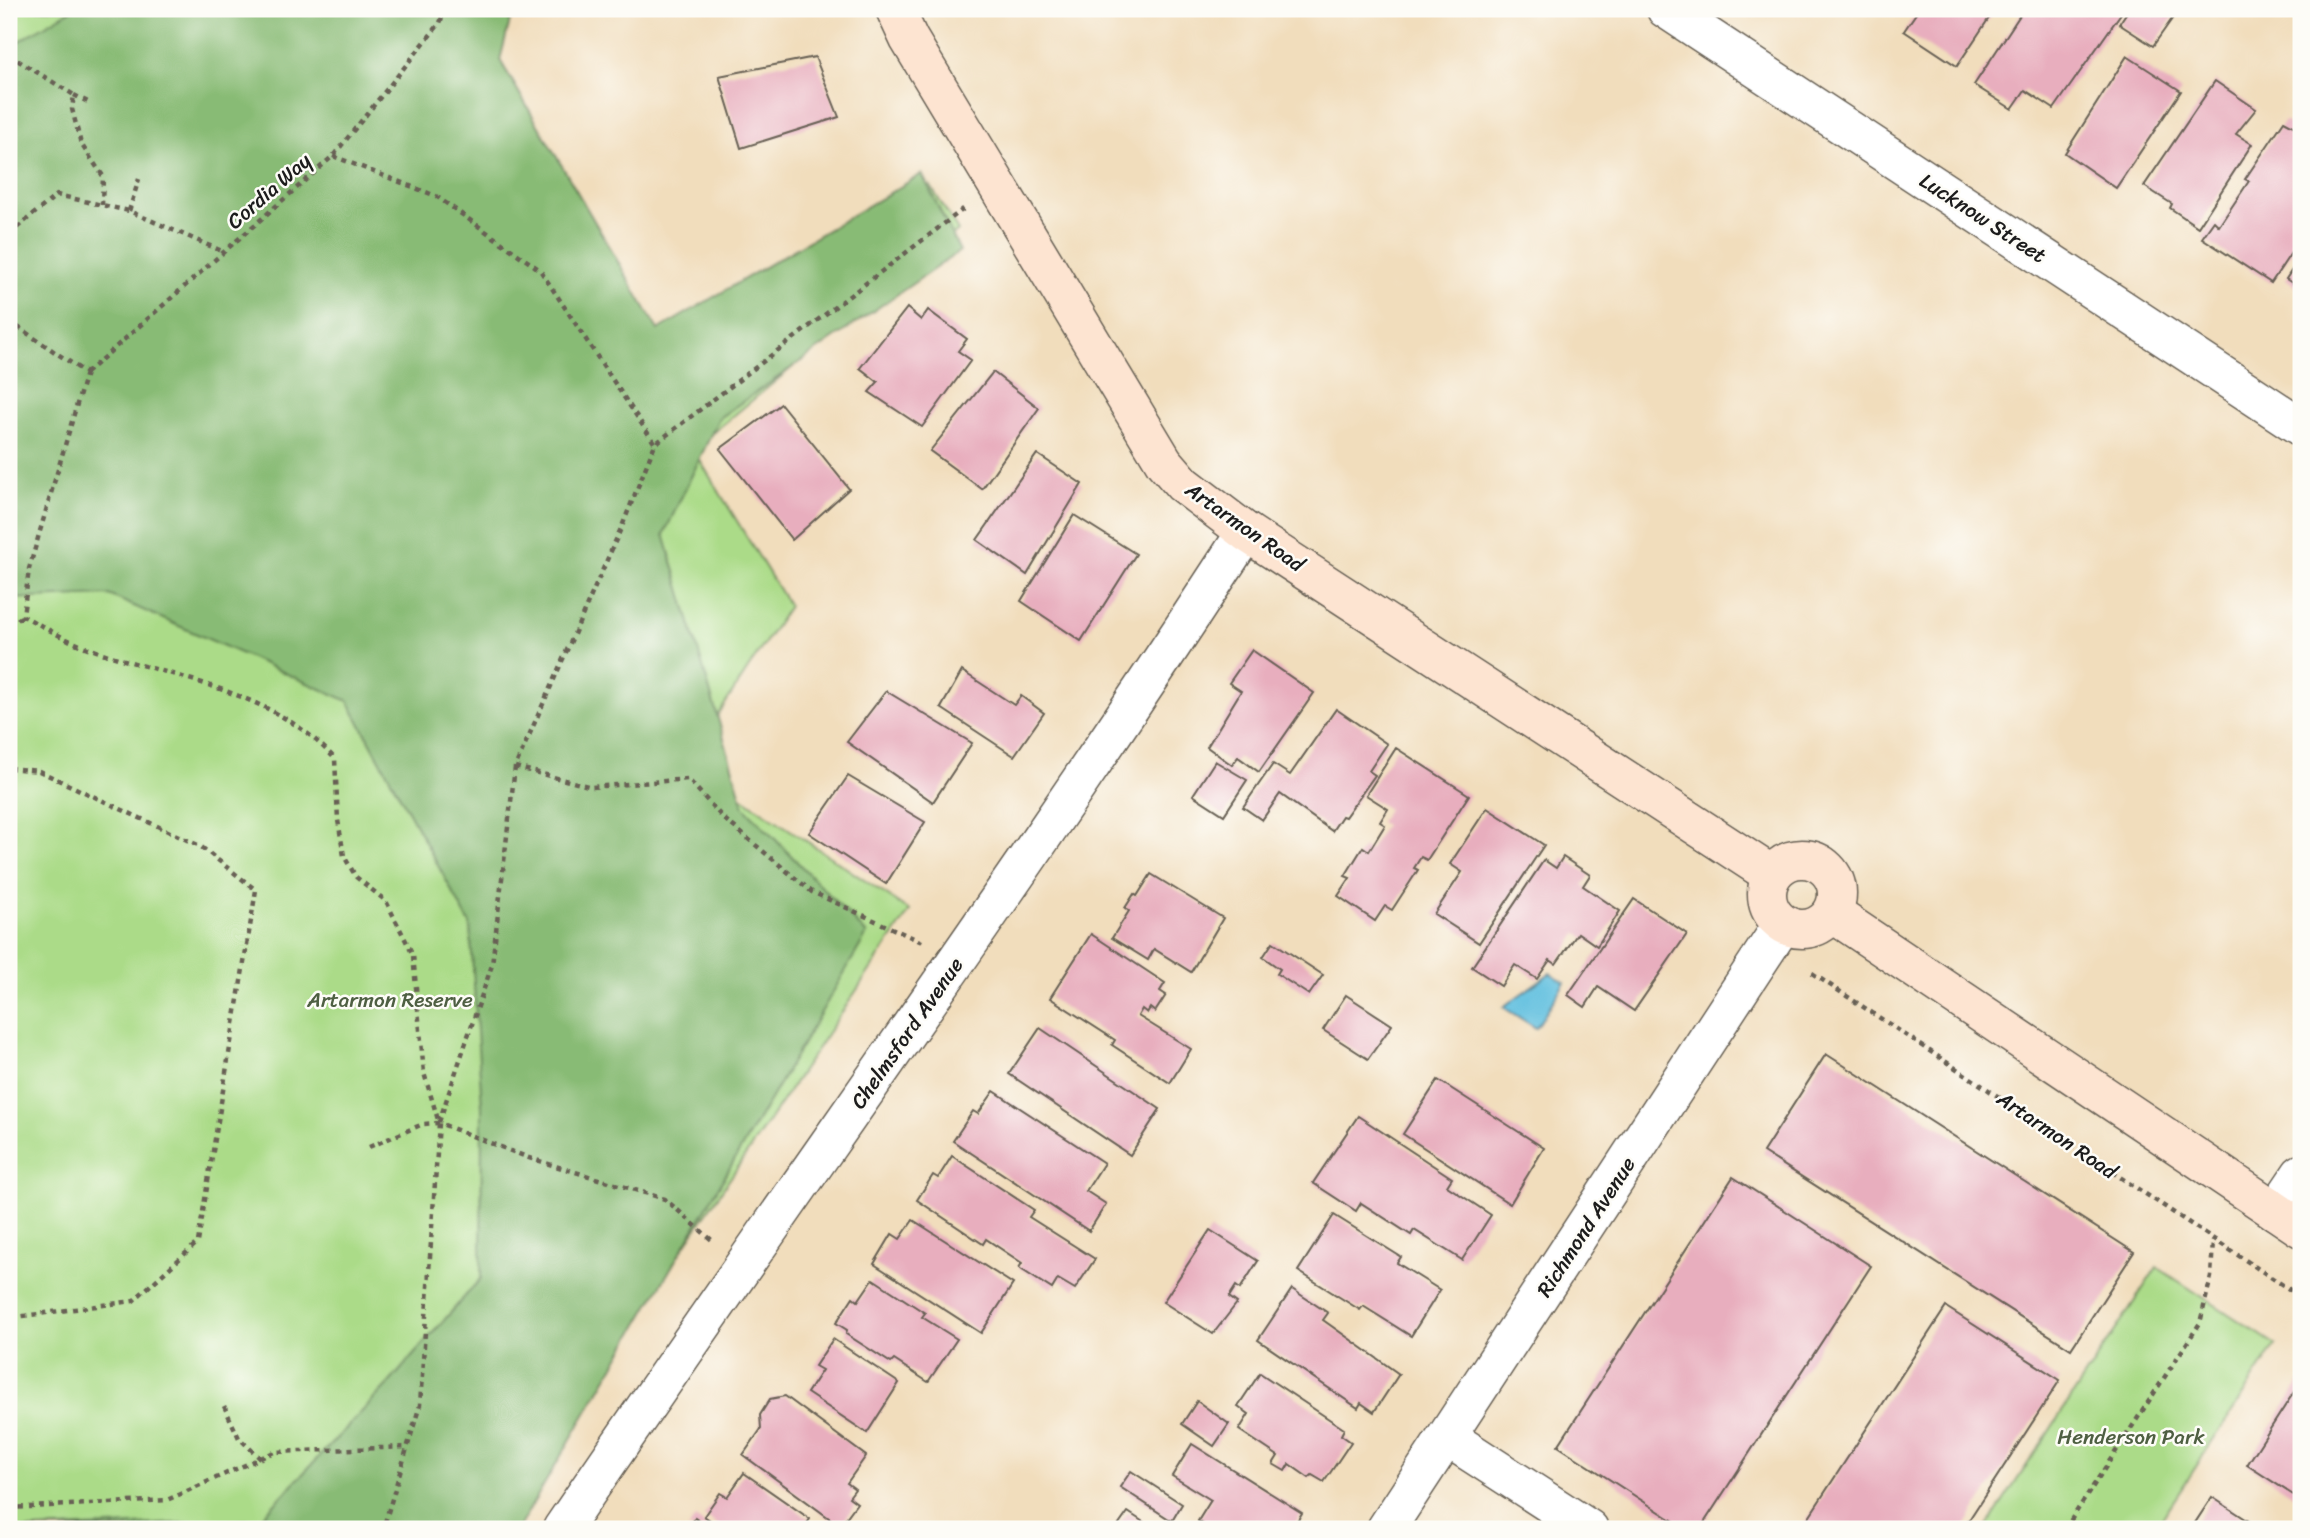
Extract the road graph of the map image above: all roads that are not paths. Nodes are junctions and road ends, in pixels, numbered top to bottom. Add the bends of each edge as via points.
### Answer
1 (895, 9) edge
2 (1665, 9) edge
3 (2301, 427) edge
4 (1246, 532) junction
5 (1772, 875) junction
6 (1832, 913) junction
7 (1783, 924) junction
8 (2301, 1174) edge
9 (2289, 1219) edge
10 (1447, 1437) junction
11 (562, 1529) edge
12 (1386, 1529) edge
13 (1589, 1529) edge

1 - 4 street, Artarmon Road via 1164,462 1183,484
2 - 3 street, Lucknow Street
4 - 5 street, Artarmon Road
4 - 11 street, Chelmsford Avenue via 962,956 741,1265
5 - 6 street via 1795,860 1822,864 1838,887
5 - 7 street via 1768,901
6 - 7 street via 1810,929
6 - 9 street
7 - 10 street, Richmond Avenue
8 - 9 street
10 - 12 street, Richmond Avenue
10 - 13 street

